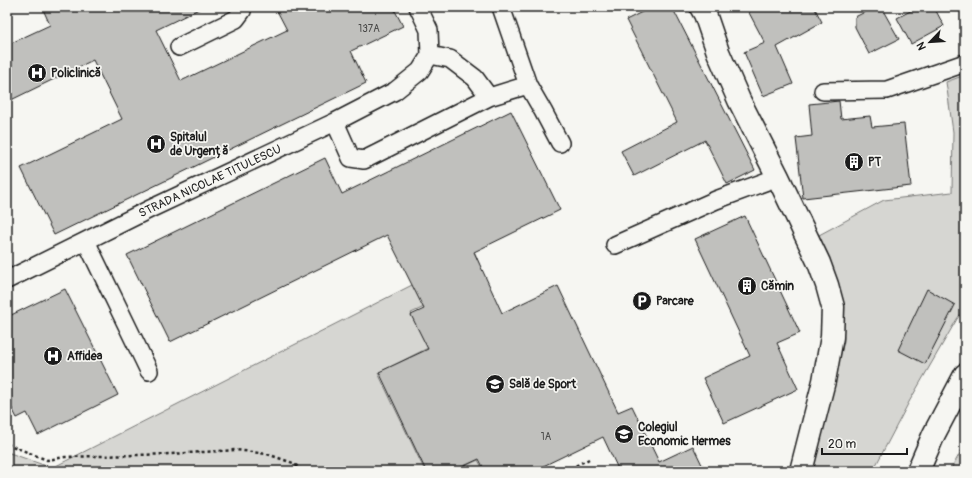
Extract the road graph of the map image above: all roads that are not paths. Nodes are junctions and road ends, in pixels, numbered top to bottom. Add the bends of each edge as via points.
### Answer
1 (241, 7) edge
2 (418, 7) edge
3 (501, 7) edge
4 (701, 7) edge
5 (179, 47) dead end
6 (430, 55) junction
7 (965, 63) edge
8 (528, 85) junction
9 (822, 91) dead end
10 (489, 97) junction
11 (335, 122) junction
12 (560, 142) dead end
13 (778, 177) junction
14 (86, 241) junction
15 (615, 245) dead end
16 (7, 280) edge
17 (149, 371) dead end
18 (965, 375) edge
19 (801, 471) edge
20 (918, 471) edge

1 - 5 lane via 242,12 236,19
2 - 6 lane via 429,30
3 - 8 lane
4 - 13 street via 739,100
6 - 10 lane via 450,59 475,78
6 - 11 lane, STRADA NICOLAE TITULESCU via 420,70 396,91
7 - 9 lane via 887,90
8 - 10 lane
8 - 12 lane
10 - 11 lane via 364,160 351,158
11 - 14 lane, STRADA NICOLAE TITULESCU
13 - 15 lane via 716,200
13 - 19 street via 819,263 833,307 832,337 825,374
14 - 16 lane, STRADA NICOLAE TITULESCU
14 - 17 lane
18 - 20 street

